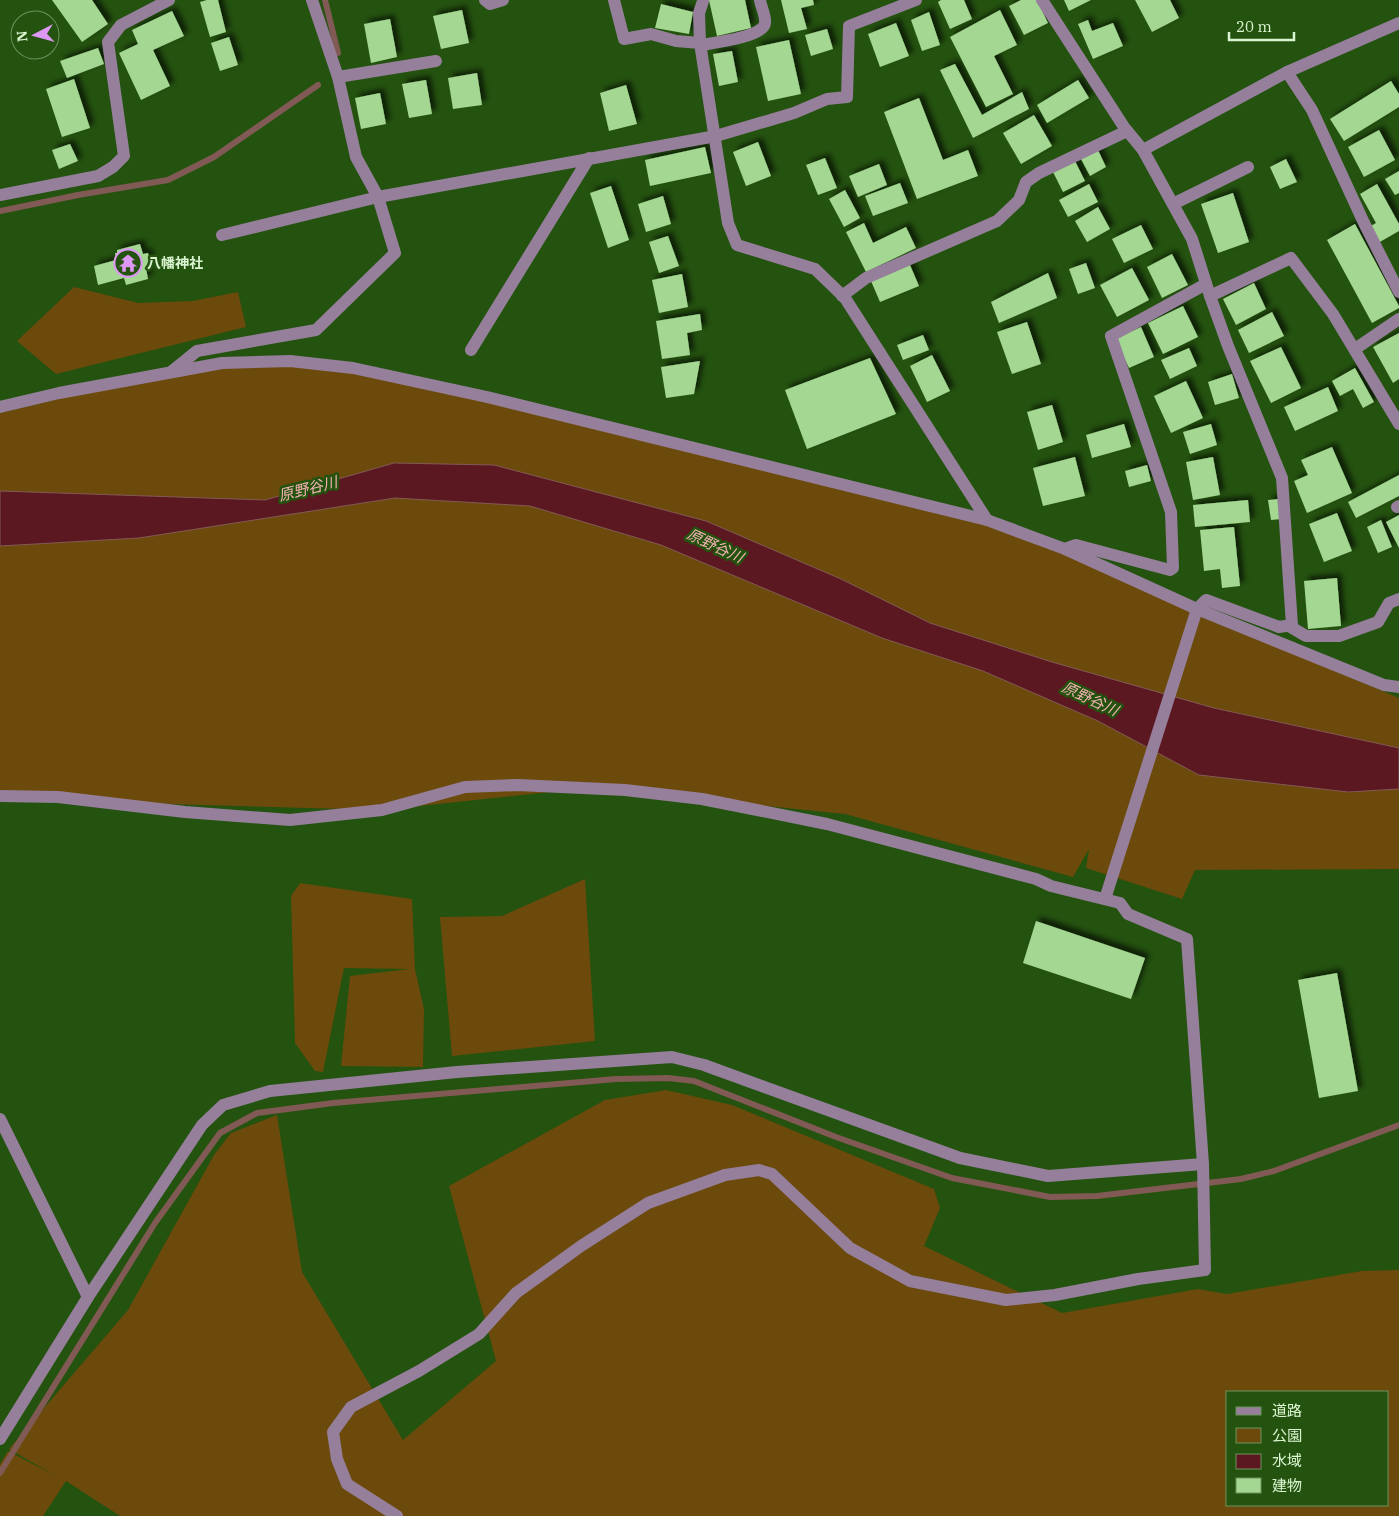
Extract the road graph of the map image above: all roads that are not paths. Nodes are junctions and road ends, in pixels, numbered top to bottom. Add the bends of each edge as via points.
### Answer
1 (169, 0) edge
2 (312, 0) edge
3 (485, 0) edge
4 (502, 0) edge
5 (614, 0) edge
6 (760, 0) edge
7 (916, 0) edge
8 (1042, 0) edge
9 (703, 1) edge
10 (1399, 23) edge
11 (700, 44) junction
12 (436, 61) dead end
13 (1287, 72) junction
14 (338, 77) junction
15 (1126, 131) junction
16 (716, 136) junction
17 (1143, 150) junction
18 (590, 158) junction
19 (1248, 168) dead end
20 (0, 196) edge
21 (378, 197) junction
22 (1173, 204) junction
23 (222, 235) dead end
24 (1208, 290) junction
25 (1399, 292) edge
26 (842, 296) junction
27 (1399, 319) edge
28 (1356, 349) junction
29 (471, 350) dead end
30 (169, 373) junction
31 (0, 407) edge
32 (1399, 424) edge
33 (988, 520) junction
34 (1065, 549) junction
35 (1399, 599) edge
36 (1197, 609) junction
37 (1289, 626) junction
38 (1399, 687) edge
39 (0, 796) edge
40 (1106, 899) junction
41 (0, 1119) edge
42 (1202, 1164) junction
43 (88, 1297) junction
44 (0, 1439) edge
45 (397, 1516) edge

1 - 20 street via 121,25 108,42 124,156 98,176
2 - 14 street
3 - 4 street via 490,4
5 - 11 street via 624,39 651,34
6 - 11 street via 765,23 762,30
7 - 16 street via 849,26 847,97 827,99 794,113
8 - 15 street
9 - 11 street via 699,13
10 - 13 street
11 - 16 street
12 - 14 street
13 - 17 street
13 - 25 street via 1312,110
14 - 21 street via 356,157
15 - 17 street
15 - 26 street via 1026,182 1019,200 997,221 866,278
16 - 18 street
16 - 26 street via 728,223 737,244 815,269
17 - 22 street
18 - 21 street
18 - 29 street
19 - 22 street
21 - 23 street
21 - 30 street via 395,253 316,330 197,352
22 - 24 street via 1192,239
24 - 28 street via 1291,258
24 - 34 street via 1111,336 1171,512 1173,568 1170,570 1076,545
24 - 37 street via 1282,478 1292,625
26 - 33 street
27 - 28 street
28 - 32 street
30 - 31 street
30 - 33 street via 222,364 290,361 353,368 488,397
33 - 34 street
34 - 36 street
35 - 37 street via 1389,603 1378,622 1338,636 1306,636
36 - 37 street via 1206,600 1279,627
36 - 38 street via 1384,685
36 - 40 street
39 - 40 street via 58,797 290,820 382,810 465,787 518,785 625,790 702,799 827,824
40 - 42 street via 1120,903 1128,914 1187,939
41 - 43 street
42 - 43 street via 1048,1176 960,1158 672,1056 457,1072 270,1091 223,1105 202,1125
42 - 45 street via 1205,1270 1006,1300 910,1281 850,1248 772,1174 759,1170 725,1175 648,1203 516,1293 479,1334 351,1407 333,1432 343,1476 347,1484
43 - 44 street

